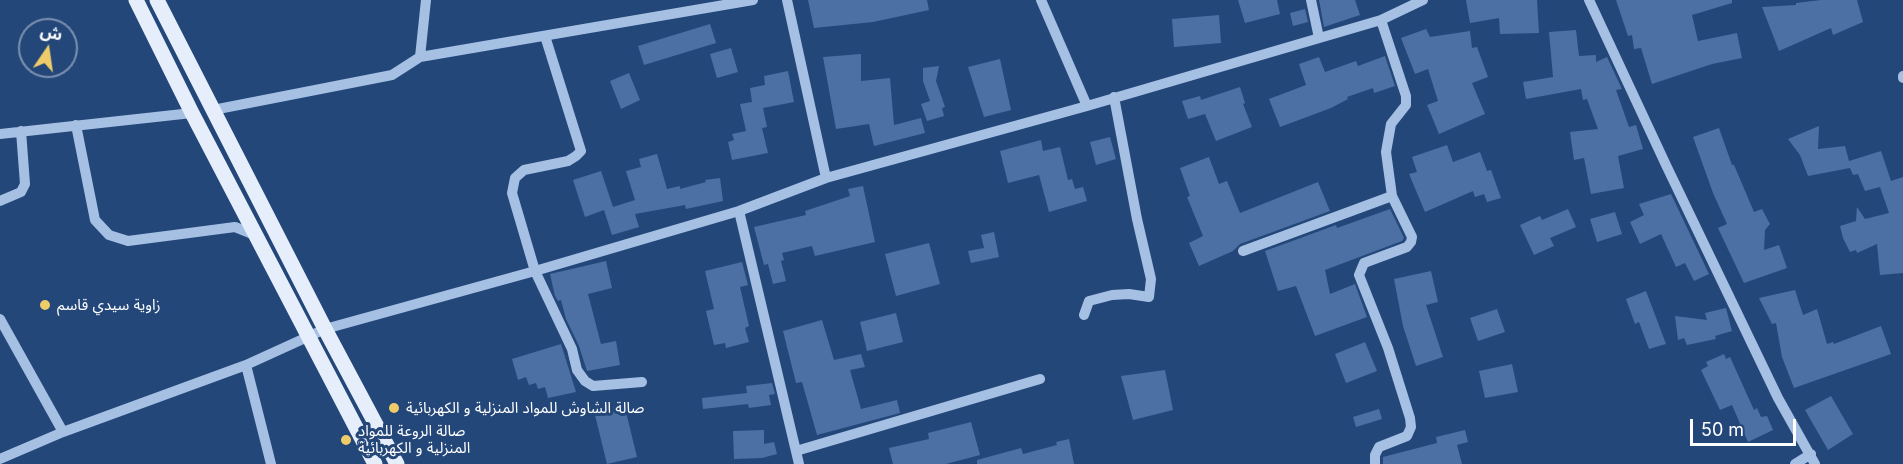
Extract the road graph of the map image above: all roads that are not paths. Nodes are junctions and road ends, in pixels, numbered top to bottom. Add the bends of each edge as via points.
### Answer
1 (136, 0) edge
2 (157, 0) edge
3 (426, 0) edge
4 (753, 0) edge
5 (787, 0) edge
6 (1041, 0) edge
7 (1311, 0) edge
8 (1423, 0) edge
9 (1589, 0) edge
10 (1381, 20) junction
11 (545, 36) junction
12 (1318, 38) junction
13 (420, 57) junction
14 (1114, 97) junction
15 (1087, 106) junction
16 (213, 110) junction
17 (192, 113) junction
18 (76, 125) junction
19 (21, 131) junction
20 (0, 134) edge
21 (826, 178) junction
22 (1392, 196) junction
23 (0, 201) edge
24 (739, 211) junction
25 (258, 236) junction
26 (1243, 251) dead end
27 (536, 271) junction
28 (1084, 315) dead end
29 (0, 319) edge
30 (325, 329) junction
31 (310, 337) junction
32 (246, 365) junction
33 (1040, 379) dead end
34 (642, 382) dead end
35 (63, 432) junction
36 (796, 451) junction
37 (1813, 459) edge
38 (1, 461) edge
39 (271, 464) edge
40 (375, 464) edge
41 (397, 464) edge
42 (800, 464) edge
43 (1375, 464) edge
44 (1795, 464) edge

1 - 17 main road
2 - 16 main road
3 - 13 street
4 - 11 street
5 - 21 street
6 - 15 street
7 - 12 street
8 - 10 street
9 - 37 street via 1778,398
10 - 12 street
10 - 22 street via 1406,96 1406,105 1388,132 1386,152
11 - 13 street
11 - 27 street via 580,151 568,161 524,170 515,178 512,193
12 - 14 street
13 - 16 street via 392,75
14 - 15 street
14 - 28 street via 1151,279 1149,297 1112,295 1089,301
15 - 21 street
16 - 30 main road
17 - 18 street
17 - 25 main road
18 - 19 street
18 - 25 street via 95,220 109,235 128,241 235,227
19 - 20 street
19 - 23 street via 25,184 21,192
21 - 24 street
22 - 26 street
22 - 43 street via 1412,242 1364,262 1359,275 1388,348 1411,427 1407,436 1379,447
24 - 27 street
24 - 36 street
25 - 31 main road
27 - 30 street
27 - 34 street via 572,349 576,369 585,381 593,386
29 - 35 street
30 - 31 street
30 - 41 main road
31 - 32 street
31 - 40 main road
32 - 35 street
32 - 39 street
33 - 36 street
35 - 38 street
36 - 42 street
37 - 44 street

